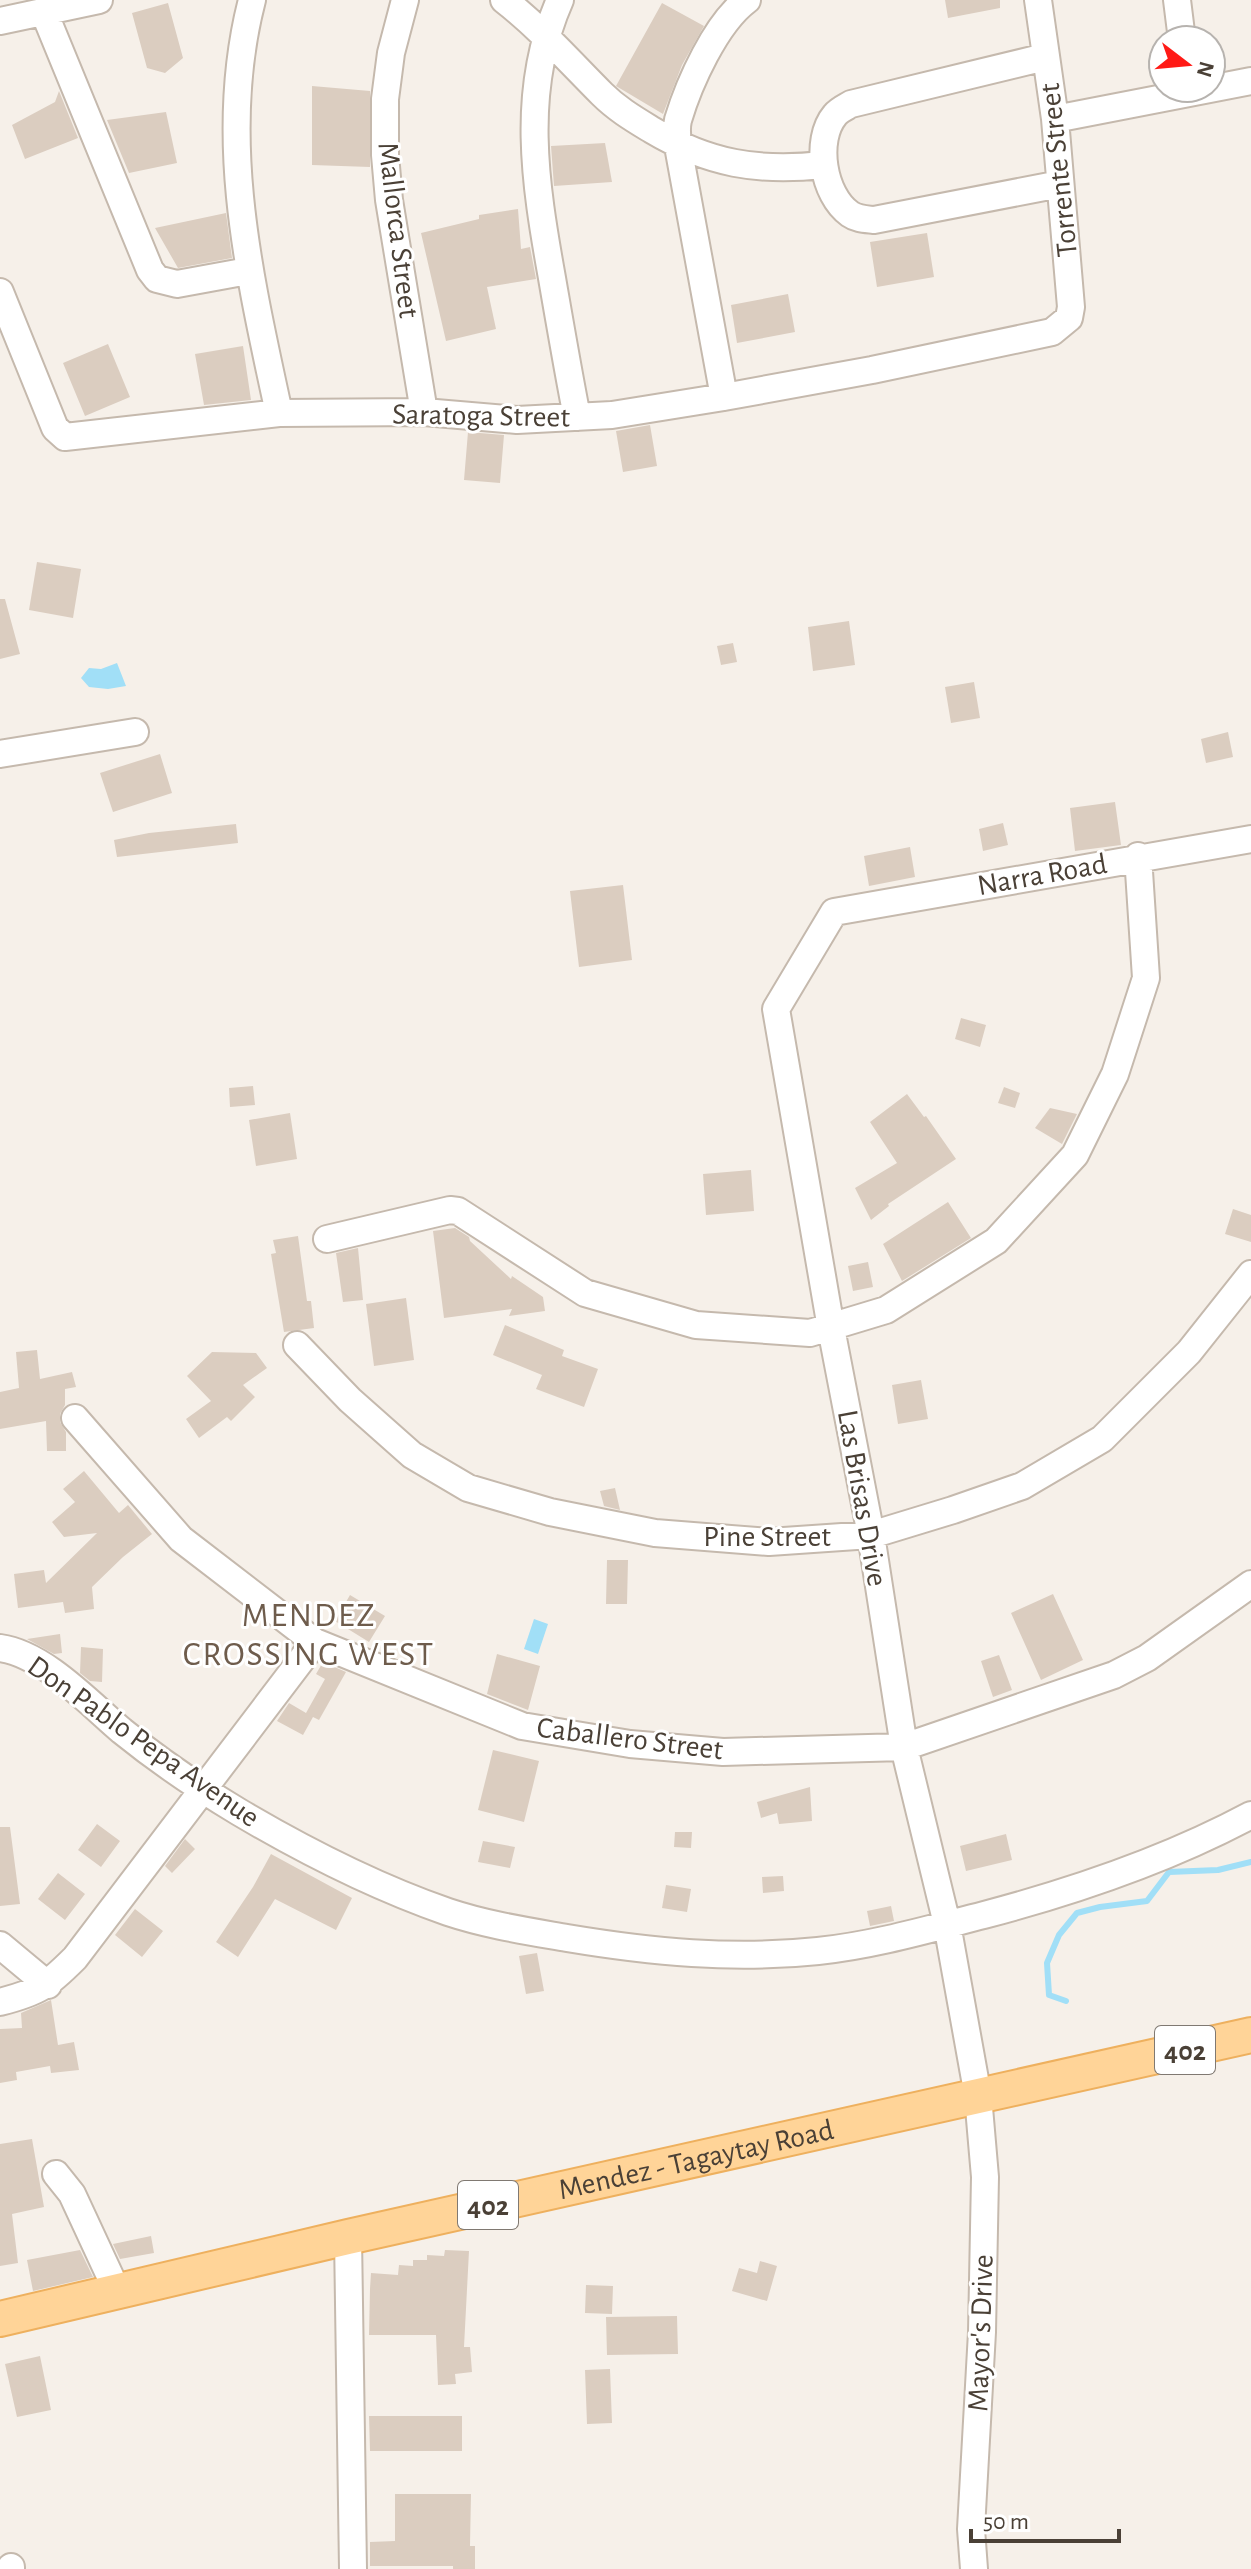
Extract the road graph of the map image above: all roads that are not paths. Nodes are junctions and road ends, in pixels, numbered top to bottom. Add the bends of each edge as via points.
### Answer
1 (99, 0) edge
2 (252, 0) edge
3 (405, 0) edge
4 (504, 0) edge
5 (560, 0) edge
6 (747, 0) edge
7 (1038, 0) edge
8 (1177, 0) edge
9 (44, 12) junction
10 (0, 21) edge
11 (1180, 24) edge
12 (546, 37) junction
13 (1045, 57) junction
14 (1251, 81) edge
15 (1227, 84) edge
16 (1147, 99) edge
17 (1055, 119) junction
18 (678, 146) junction
19 (823, 165) junction
20 (1060, 184) junction
21 (248, 271) junction
22 (0, 292) edge
23 (1052, 332) joint
24 (724, 397) junction
25 (424, 412) junction
26 (279, 413) junction
27 (577, 417) junction
28 (135, 732) dead end
29 (0, 754) edge
30 (1251, 839) edge
31 (1138, 856) junction
32 (834, 912) joint
33 (327, 1239) dead end
34 (1251, 1274) edge
35 (831, 1328) junction
36 (297, 1345) dead end
37 (75, 1418) dead end
38 (871, 1535) junction
39 (1251, 1584) edge
40 (315, 1642) junction
41 (0, 1648) edge
42 (904, 1747) junction
43 (202, 1789) junction
44 (1251, 1815) edge
45 (947, 1924) junction
46 (0, 1945) edge
47 (48, 1985) junction
48 (0, 2002) edge
49 (1251, 2035) edge
50 (978, 2096) junction
51 (56, 2174) dead end
52 (348, 2237) junction
53 (117, 2291) junction
54 (0, 2319) edge
55 (353, 2569) edge
56 (974, 2569) edge

1 - 9 street
2 - 21 street via 237,100 238,178
3 - 25 street, Mallorca Street via 385,99 385,155
4 - 12 street
5 - 12 street
6 - 18 street via 714,38 677,123
7 - 13 street, Torrente Street
8 - 11 street
9 - 10 street
9 - 21 street via 157,279 177,284
12 - 18 street via 623,113
12 - 27 street via 533,118 533,157
13 - 17 street, Torrente Street
13 - 19 street via 851,104 836,113 829,126
14 - 15 street
16 - 17 street
17 - 20 street, Torrente Street
18 - 19 street via 705,157 771,169
18 - 24 street
19 - 20 street via 844,209 874,220
20 - 23 street, Torrente Street via 1071,307 1069,318
21 - 26 street
22 - 26 street, Saratoga Street via 55,428 65,437
23 - 24 street, Saratoga Street
24 - 27 street, Saratoga Street
25 - 26 street, Saratoga Street
25 - 27 street, Saratoga Street via 517,420
28 - 29 street
30 - 31 street, Narra Road
31 - 32 street, Narra Road
31 - 35 street via 1146,978 1115,1074 1075,1155 996,1241 886,1310
32 - 35 street, Las Brisas Drive via 776,1009
33 - 35 street via 458,1211 585,1293 696,1325 810,1333
34 - 38 street, Pine Street via 1189,1352 1102,1439 1022,1486
35 - 38 street, Las Brisas Drive
36 - 38 street, Pine Street via 412,1455 468,1488 550,1512 655,1533 769,1542
37 - 40 street, Caballero Street via 181,1539
38 - 42 street, Las Brisas Drive
39 - 42 street, Caballero Street via 1147,1658 1114,1675
40 - 42 street, Caballero Street via 522,1726 723,1752
40 - 43 street
41 - 43 street, Don Pablo Pepa Avenue via 45,1668
42 - 45 street, Las Brisas Drive
43 - 45 street, Don Pablo Pepa Avenue via 311,1852 423,1903 551,1935 659,1952 757,1955 848,1947
43 - 47 street via 75,1958
44 - 45 street, Don Pablo Pepa Avenue via 1150,1861 1044,1899
45 - 50 street, Las Brisas Drive
46 - 47 street
47 - 48 street
49 - 50 main road, Mendez - Tagaytay Road / 402
50 - 52 main road, Mendez - Tagaytay Road / 402
50 - 56 street, Mayor's Drive via 985,2177 971,2529
51 - 53 street via 72,2194
52 - 53 main road, Mendez - Tagaytay Road / 402
52 - 55 street
53 - 54 main road, Mendez - Tagaytay Road / 402

